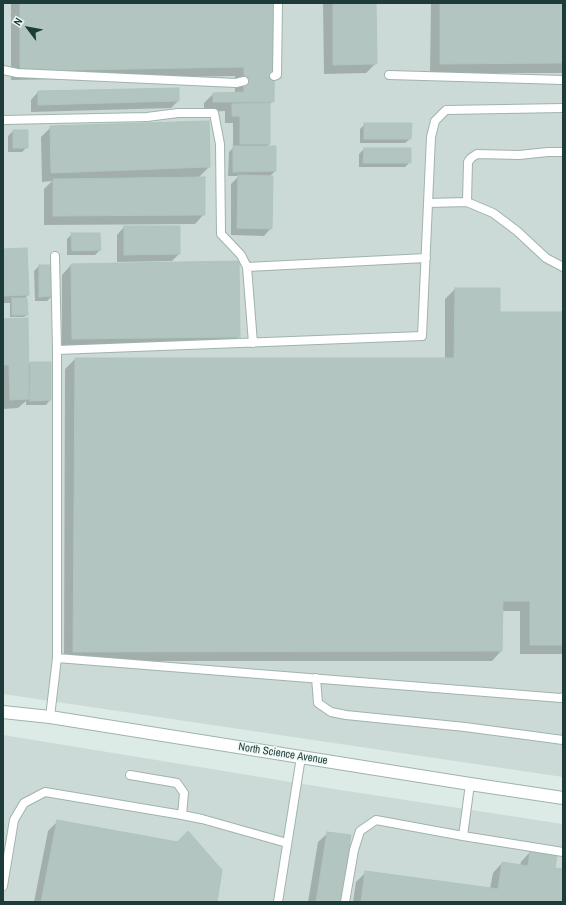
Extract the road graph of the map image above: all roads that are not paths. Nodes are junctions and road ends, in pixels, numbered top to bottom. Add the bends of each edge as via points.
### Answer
1 (278, 3) edge
2 (3, 70) edge
3 (389, 75) dead end
4 (274, 76) dead end
5 (563, 80) edge
6 (244, 82) dead end
7 (563, 108) edge
8 (3, 120) edge
9 (563, 152) edge
10 (467, 202) junction
11 (428, 203) junction
12 (55, 256) dead end
13 (426, 258) junction
14 (246, 267) junction
15 (563, 267) edge
16 (253, 342) junction
17 (57, 350) junction
18 (57, 658) junction
19 (316, 678) junction
20 (563, 697) edge
21 (3, 712) edge
22 (50, 717) junction
23 (563, 740) edge
24 (301, 757) junction
25 (130, 774) dead end
26 (470, 784) junction
27 (563, 798) edge
28 (182, 815) junction
29 (463, 836) junction
30 (287, 843) junction
31 (563, 852) edge
32 (3, 886) edge
33 (278, 902) edge
34 (345, 902) edge

1 - 4 lane via 277,76
2 - 6 lane via 17,73
3 - 5 lane
7 - 11 lane via 446,110 436,121 431,137
8 - 14 lane via 214,113 220,144 221,234 241,255
9 - 10 lane via 477,154 468,162
10 - 11 lane
10 - 15 lane via 493,213 546,258
11 - 13 lane
12 - 17 lane
13 - 14 lane
13 - 16 lane via 422,336
14 - 16 lane
16 - 17 lane
17 - 18 lane
18 - 19 lane
18 - 22 lane
19 - 20 lane
19 - 23 lane via 318,703 330,712
21 - 22 street, North Science Avenue
22 - 24 street, North Science Avenue
24 - 26 street, North Science Avenue
24 - 30 lane
25 - 28 lane via 177,783 184,793
26 - 27 street, North Science Avenue
26 - 29 lane
28 - 30 lane
28 - 32 lane via 45,792 24,803 14,820
29 - 31 lane
29 - 34 lane via 376,820 360,831
30 - 33 lane

